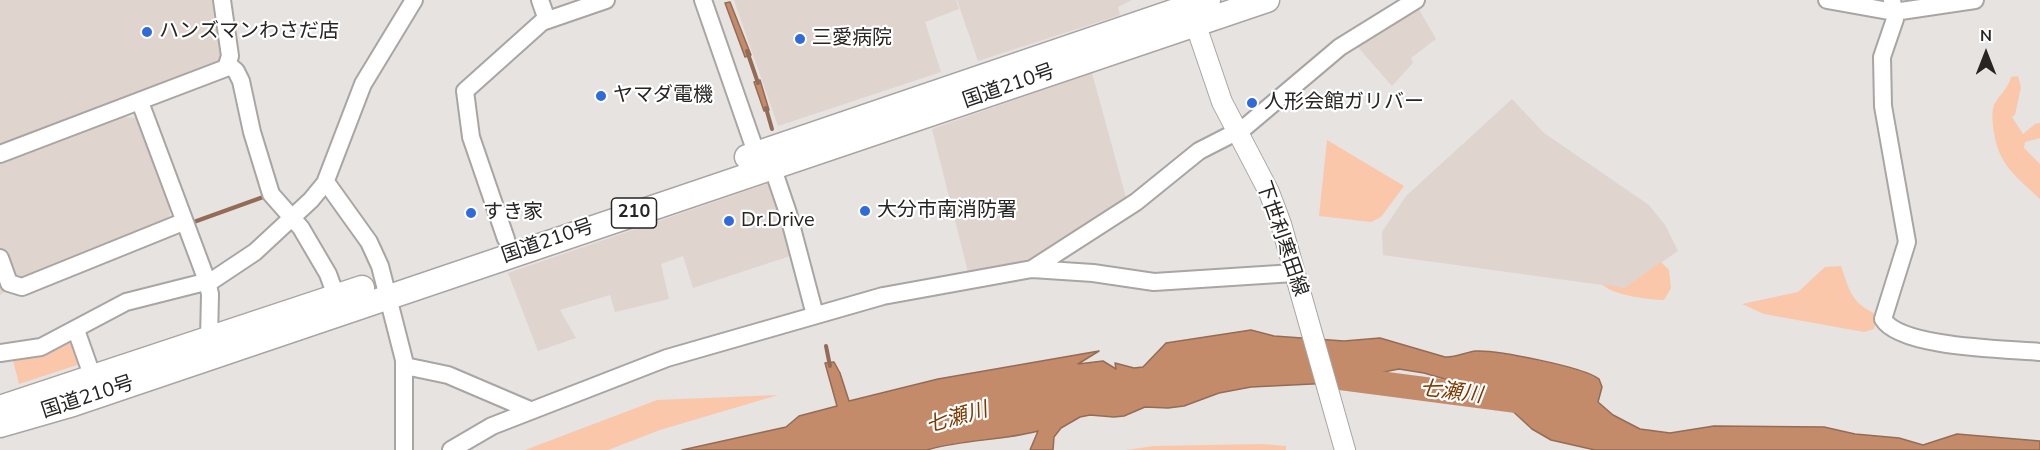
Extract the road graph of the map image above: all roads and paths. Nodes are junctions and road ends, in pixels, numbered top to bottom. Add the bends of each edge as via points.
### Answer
1 (222, 0) edge
2 (414, 0) edge
3 (540, 0) edge
4 (606, 0) edge
5 (703, 0) edge
6 (1267, 0) edge
7 (1416, 0) edge
8 (1827, 0) edge
9 (1975, 0) edge
10 (1893, 6) edge
11 (1195, 8) edge
12 (546, 20) junction
13 (229, 66) junction
14 (140, 102) junction
15 (1236, 132) junction
16 (0, 154) edge
17 (764, 164) junction
18 (326, 182) junction
19 (292, 218) junction
20 (183, 222) junction
21 (506, 239) junction
22 (0, 258) edge
23 (1032, 269) junction
24 (1297, 280) junction
25 (207, 281) junction
26 (384, 289) junction
27 (336, 296) junction
28 (815, 315) junction
29 (76, 330) junction
30 (209, 339) junction
31 (2040, 352) edge
32 (0, 353) edge
33 (405, 366) junction
34 (93, 378) junction
35 (0, 408) edge
36 (530, 410) junction
37 (0, 425) edge
38 (404, 450) edge
39 (451, 450) edge
40 (1345, 450) edge

1 - 13 street
2 - 18 street via 363,84
3 - 12 street
4 - 12 street
5 - 17 street
6 - 11 highway, 国道210号 / 210
7 - 15 street via 1340,47
8 - 10 street
9 - 10 street
10 - 31 street via 1894,23 1882,57 1883,106 1906,242 1883,319 1911,337
11 - 15 main road, 下世利寒田線 via 1214,82
11 - 17 highway, 国道210号 / 210
12 - 21 street via 465,91 471,137
13 - 14 street
13 - 19 street via 241,81 271,194
14 - 16 street
14 - 20 street
15 - 23 street via 1204,147 1136,202
15 - 24 main road, 下世利寒田線 via 1269,192
17 - 21 highway, 国道210号 / 210
17 - 26 highway, 国道210号 / 210
17 - 28 street via 785,202
18 - 19 street
18 - 26 street via 373,248
19 - 25 street via 239,264
19 - 27 street via 328,274
20 - 22 street via 22,287 9,284
20 - 25 street
21 - 26 highway, 国道210号 / 210
23 - 24 street via 1154,282
23 - 28 street via 893,294
24 - 40 main road, 下世利寒田線
25 - 29 street via 126,302
25 - 30 street
26 - 27 highway, 国道210号 / 210
26 - 33 street
26 - 37 highway, 国道210号 / 210 via 73,404
27 - 30 highway, 国道210号 / 210
28 - 36 street via 667,358
29 - 32 street via 41,347
29 - 34 street
30 - 34 highway, 国道210号 / 210
33 - 36 street via 448,375
33 - 38 street
34 - 35 highway, 国道210号 / 210
36 - 39 street

